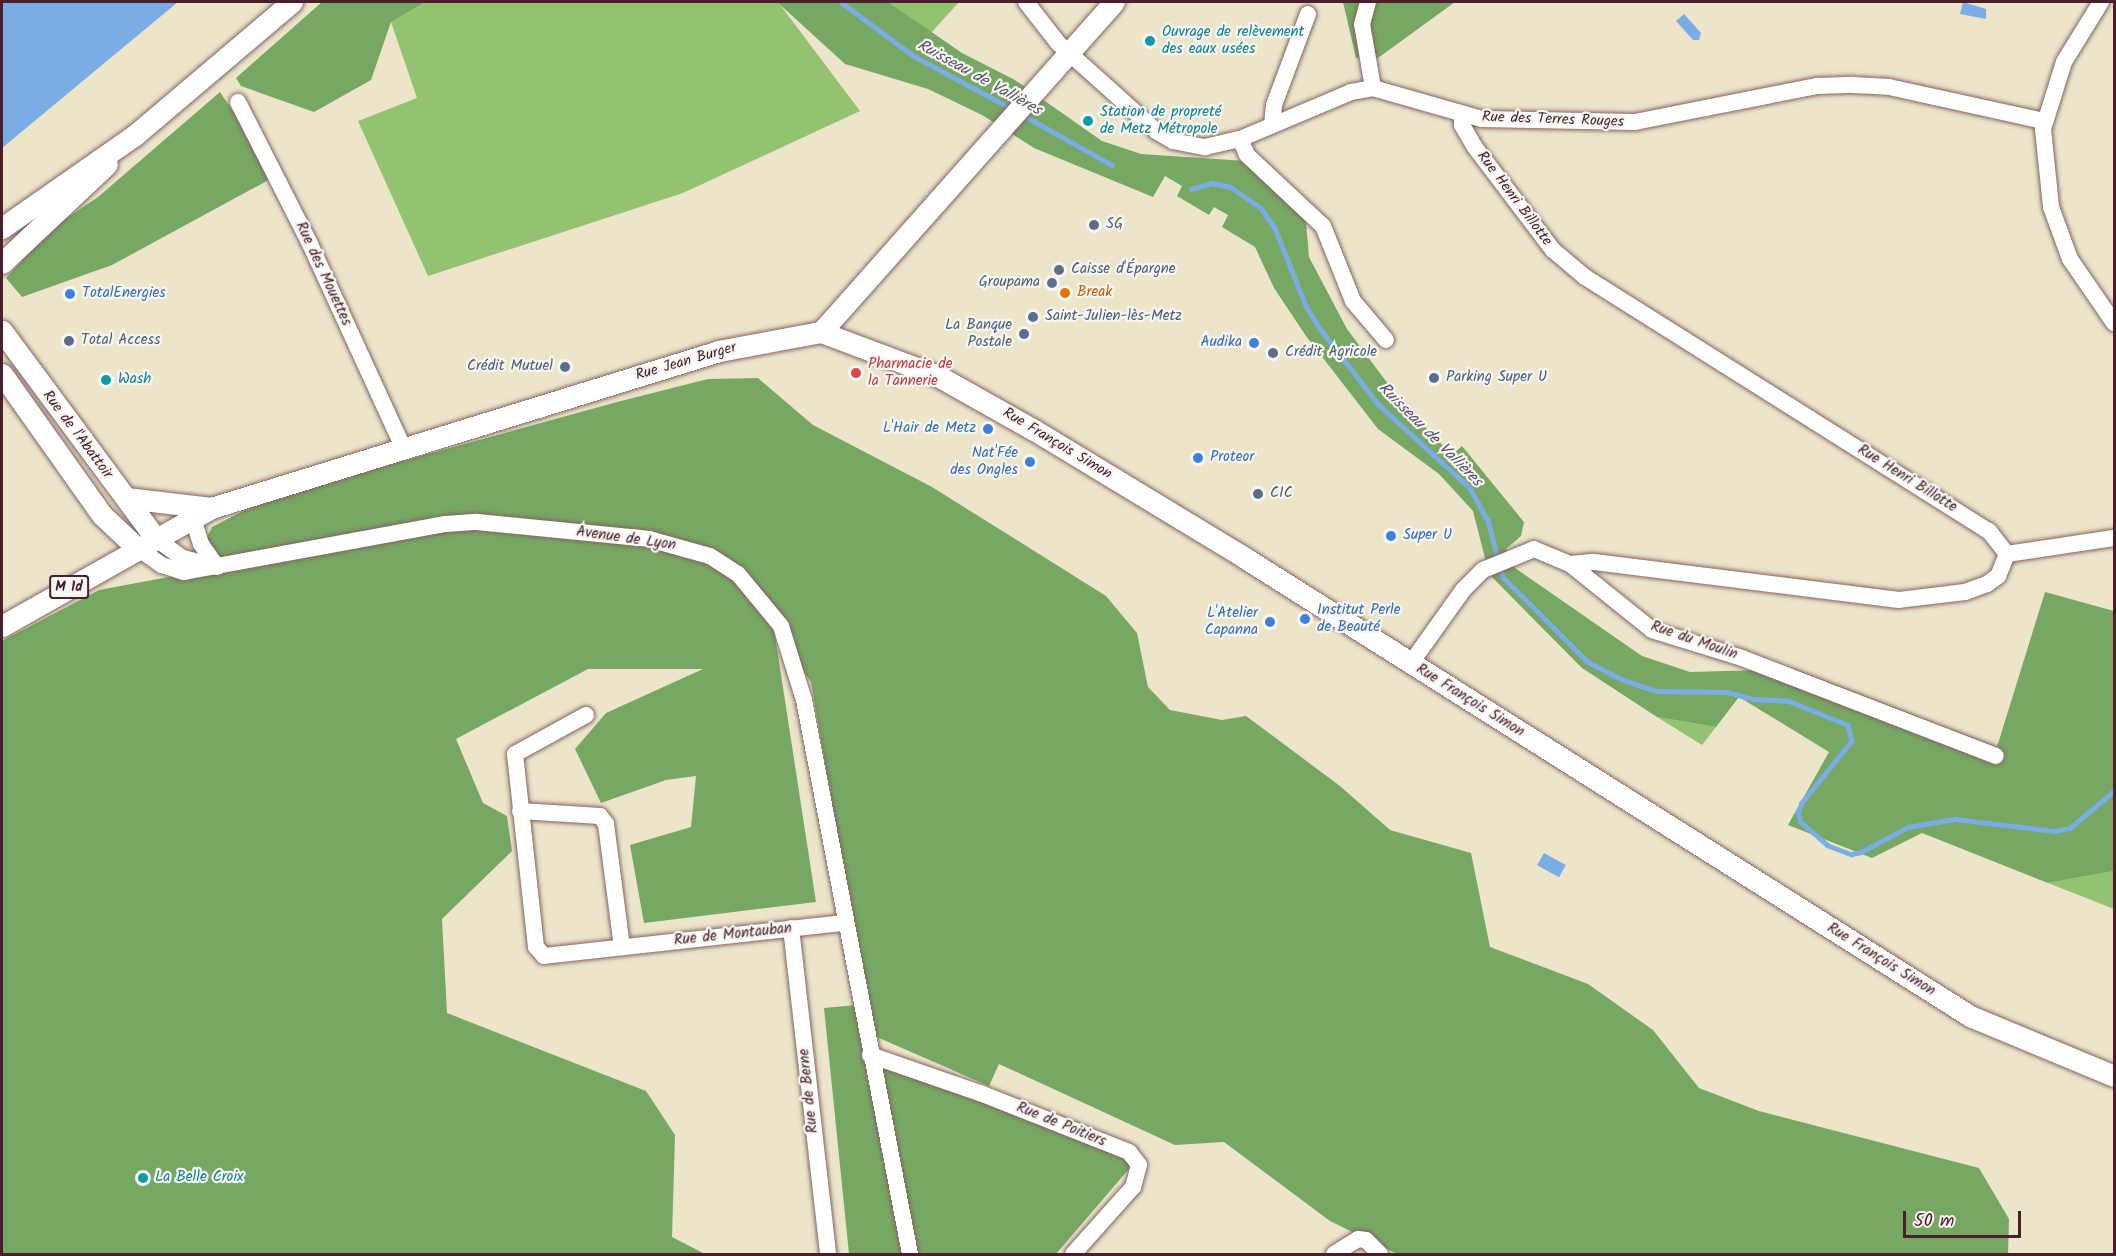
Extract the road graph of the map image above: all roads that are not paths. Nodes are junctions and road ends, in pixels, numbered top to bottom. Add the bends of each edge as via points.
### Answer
1 (292, 2) edge
2 (1026, 2) edge
3 (1114, 2) edge
4 (1368, 2) edge
5 (2101, 2) edge
6 (1308, 14) dead end
7 (1068, 53) junction
8 (1373, 88) junction
9 (237, 102) dead end
10 (1462, 116) junction
11 (2044, 121) junction
12 (1272, 125) junction
13 (135, 135) junction
14 (1240, 139) junction
15 (65, 182) junction
16 (2, 228) edge
17 (2, 240) edge
18 (2, 262) edge
19 (2115, 323) edge
20 (2, 331) edge
21 (821, 332) junction
22 (1386, 340) dead end
23 (2, 374) edge
24 (404, 449) junction
25 (126, 498) junction
26 (202, 513) junction
27 (2115, 538) edge
28 (146, 543) junction
29 (2007, 554) junction
30 (1570, 564) junction
31 (217, 567) junction
32 (2, 626) edge
33 (1411, 663) junction
34 (586, 715) dead end
35 (1996, 756) dead end
36 (520, 811) junction
37 (844, 922) junction
38 (791, 928) junction
39 (622, 947) junction
40 (870, 1054) junction
41 (2115, 1076) edge
42 (828, 1254) edge
43 (910, 1254) edge
44 (1073, 1254) edge
45 (1334, 1254) edge
46 (1380, 1254) edge

1 - 13 main road
2 - 7 street
3 - 7 main road
4 - 8 street via 1362,24
5 - 11 street via 2064,62
6 - 12 street via 1274,105
7 - 14 street via 1165,137 1205,147
7 - 21 main road
8 - 10 street, Rue des Terres Rouges
8 - 12 street via 1351,92
9 - 24 street, Rue des Mouettes via 310,244
10 - 11 street, Rue des Terres Rouges via 1635,122 1816,86 1853,85 1889,87
10 - 29 street, Rue Henri Billotte via 1462,125 1474,146 1553,250 1577,270 1989,531
11 - 19 street via 2050,207 2070,259
12 - 14 street
13 - 15 main road
13 - 18 main road via 76,197
14 - 22 street via 1247,155 1323,226 1353,301
15 - 16 main road
15 - 17 main road
20 - 25 main road, Rue de l'Abattoir
21 - 24 main road, Rue Jean Burger / M 1d via 719,351
21 - 33 main road, Rue François Simon via 938,376 1197,529
23 - 28 main road, Rue de l'Abattoir via 102,515
24 - 26 main road, Rue Jean Burger / M 1d
25 - 26 main road
25 - 28 main road, Rue de l'Abattoir
26 - 28 main road, Rue Jean Burger / M 1d
26 - 31 street via 201,544
27 - 29 street
28 - 31 street, Avenue de Lyon via 162,565 184,572
28 - 32 main road, M 1d
29 - 30 street via 1998,576 1987,584 1965,592 1918,599 1592,562
30 - 33 street, Rue du Moulin via 1534,549 1483,570
30 - 35 street, Rue du Moulin via 1652,630 1742,658
31 - 37 street, Avenue de Lyon via 446,524 477,522 649,539 710,556 738,574 781,626 804,700
33 - 41 main road, Rue François Simon via 1970,1016
34 - 36 street, Rue de Montauban via 514,754
36 - 39 street via 600,816 606,824
36 - 39 street, Rue de Montauban via 536,947 544,956
37 - 38 street, Rue de Montauban
37 - 40 street, Avenue de Lyon
38 - 39 street, Rue de Montauban
38 - 42 street, Rue de Berne
40 - 43 street, Avenue de Lyon
40 - 44 street, Rue de Poitiers via 1129,1152 1139,1165 1133,1187
45 - 46 street via 1358,1239 1366,1240

